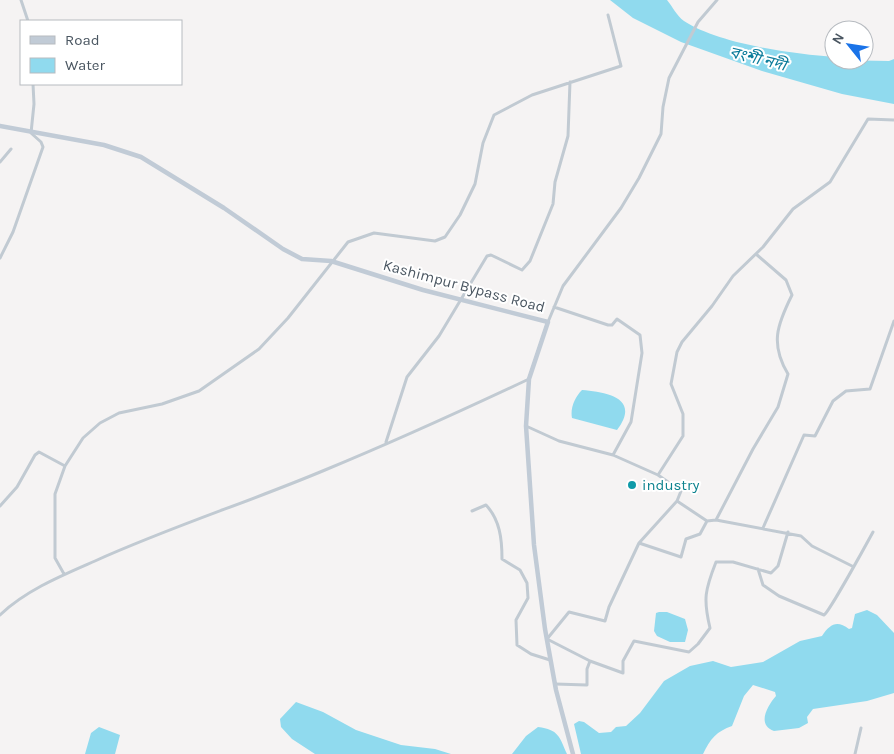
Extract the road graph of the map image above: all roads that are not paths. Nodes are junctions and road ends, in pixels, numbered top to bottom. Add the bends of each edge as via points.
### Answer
1 (20, 0) edge
2 (717, 0) edge
3 (608, 16) dead end
4 (28, 20) edge
5 (570, 82) junction
6 (33, 85) edge
7 (894, 120) edge
8 (0, 126) edge
9 (31, 133) junction
10 (11, 149) dead end
11 (0, 162) edge
12 (756, 254) junction
13 (0, 258) edge
14 (331, 261) junction
15 (462, 299) junction
16 (554, 307) junction
17 (894, 321) edge
18 (548, 322) junction
19 (529, 379) junction
20 (526, 426) junction
21 (386, 442) junction
22 (613, 455) junction
23 (65, 466) junction
24 (658, 475) junction
25 (677, 501) junction
26 (0, 506) edge
27 (472, 511) dead end
28 (716, 520) junction
29 (707, 521) junction
30 (763, 528) junction
31 (788, 532) junction
32 (873, 532) dead end
33 (639, 543) junction
34 (852, 566) junction
35 (758, 568) junction
36 (64, 574) junction
37 (0, 615) edge
38 (547, 639) junction
39 (551, 661) junction
40 (590, 661) junction
41 (555, 684) junction
42 (861, 728) dead end
43 (573, 754) edge
44 (855, 754) edge

1 - 4 street
2 - 16 street via 697,22 669,78 661,134 639,178 621,208 563,286
3 - 5 street via 621,66
5 - 14 street via 532,95 494,115 483,144 475,184 445,237 435,241 374,233 348,242
5 - 15 street via 568,136 555,182 553,204 530,261 522,270 488,256
6 - 9 street
7 - 12 street via 868,119 830,182 793,209
8 - 9 main road, Kashimpur Bypass Road
9 - 13 street via 43,147 16,225
9 - 14 main road, Kashimpur Bypass Road via 104,145 141,157 294,256
10 - 11 street
12 - 24 street via 733,276 677,352 671,384 683,414 683,436
12 - 28 street via 786,280 792,295 781,317 776,341 779,358 788,374 778,407
14 - 15 main road, Kashimpur Bypass Road
14 - 23 street via 288,318 259,349 199,391 162,404 119,413 100,423 83,438
15 - 18 main road, Kashimpur Bypass Road
15 - 21 street via 439,336 407,377
16 - 18 street
16 - 22 street via 608,325 617,319 640,335 642,354 631,422
17 - 30 street via 870,389 846,390 833,401 815,436 804,435
18 - 19 main road, Kashimpur Bypass Road
19 - 20 main road, Kashimpur Bypass Road
19 - 21 street via 430,426
20 - 22 street via 559,441
20 - 38 main road, Kashimpur Bypass Road via 534,545
21 - 36 street
22 - 24 street
23 - 26 street via 39,452 35,454 17,487
23 - 36 street via 55,494 54,552
24 - 25 street via 682,491
25 - 29 street
25 - 33 street
27 - 39 street via 486,506 493,513 500,530 502,559 520,570 527,584 528,598 516,620 517,645
28 - 29 street
28 - 30 street
29 - 33 street via 700,534 686,539 681,557
30 - 31 street
31 - 34 street via 801,536 812,546
31 - 35 street via 778,566 771,573
32 - 34 street
33 - 38 street via 605,622 569,612
34 - 35 street via 838,597 824,615 779,596 763,585
35 - 40 street via 716,562 704,604 710,628 689,652 634,642 623,661 623,673
36 - 37 street
38 - 39 main road, Kashimpur Bypass Road
38 - 40 street
39 - 41 main road, Kashimpur Bypass Road
40 - 41 street via 587,685
41 - 43 main road, Kashimpur Bypass Road
42 - 44 street

